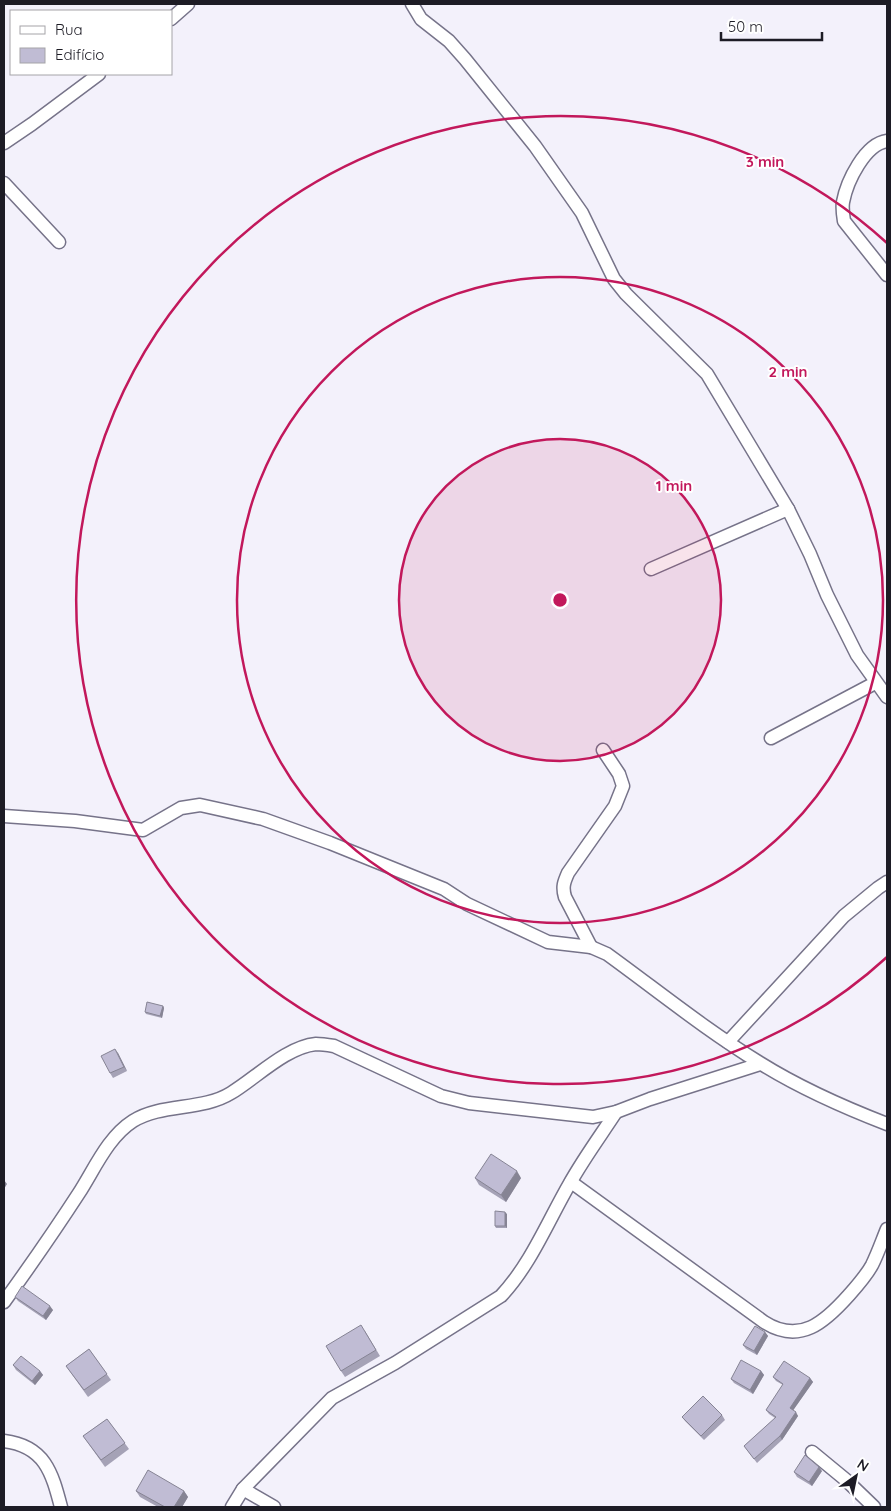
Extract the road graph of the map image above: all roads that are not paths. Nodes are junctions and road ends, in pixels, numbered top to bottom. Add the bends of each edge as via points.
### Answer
1 (188, 4) edge
2 (412, 4) edge
3 (172, 18) edge
4 (98, 75) edge
5 (887, 141) edge
6 (4, 143) edge
7 (4, 183) edge
8 (59, 242) dead end
9 (887, 276) edge
10 (788, 509) junction
11 (651, 569) dead end
12 (875, 683) junction
13 (887, 698) edge
14 (771, 738) dead end
15 (603, 750) dead end
16 (4, 816) edge
17 (887, 882) edge
18 (591, 947) junction
19 (728, 1042) junction
20 (760, 1064) junction
21 (616, 1112) junction
22 (887, 1124) edge
23 (571, 1182) junction
24 (887, 1229) edge
25 (4, 1302) edge
26 (4, 1441) edge
27 (812, 1452) dead end
28 (243, 1489) junction
29 (61, 1507) edge
30 (232, 1507) edge
31 (274, 1507) edge
32 (874, 1507) edge

1 - 3 street
2 - 10 street via 421,19 449,41 465,59 535,146 582,213 614,279 707,374
4 - 6 street
5 - 9 street via 870,150 857,166 843,202 844,221
7 - 8 street
10 - 11 street
10 - 12 street via 857,655
12 - 13 street
12 - 14 street
15 - 18 street via 620,774 623,786 615,806 568,873 562,889
16 - 18 street via 142,830 181,808 200,805 263,819 444,889 467,904 548,942
17 - 19 street via 844,916
18 - 19 street via 607,954
19 - 20 street
20 - 21 street via 650,1098
20 - 22 street via 833,1103
21 - 23 street
21 - 25 street via 593,1117 469,1103 441,1096 334,1046 316,1044 301,1048 229,1094 212,1101 147,1114 133,1121 108,1145
23 - 24 street via 764,1322 783,1331 806,1330 833,1312 871,1266
23 - 28 street via 526,1263 501,1296 395,1363 332,1398
26 - 29 street via 25,1446 46,1464
27 - 32 street
28 - 30 street
28 - 31 street

